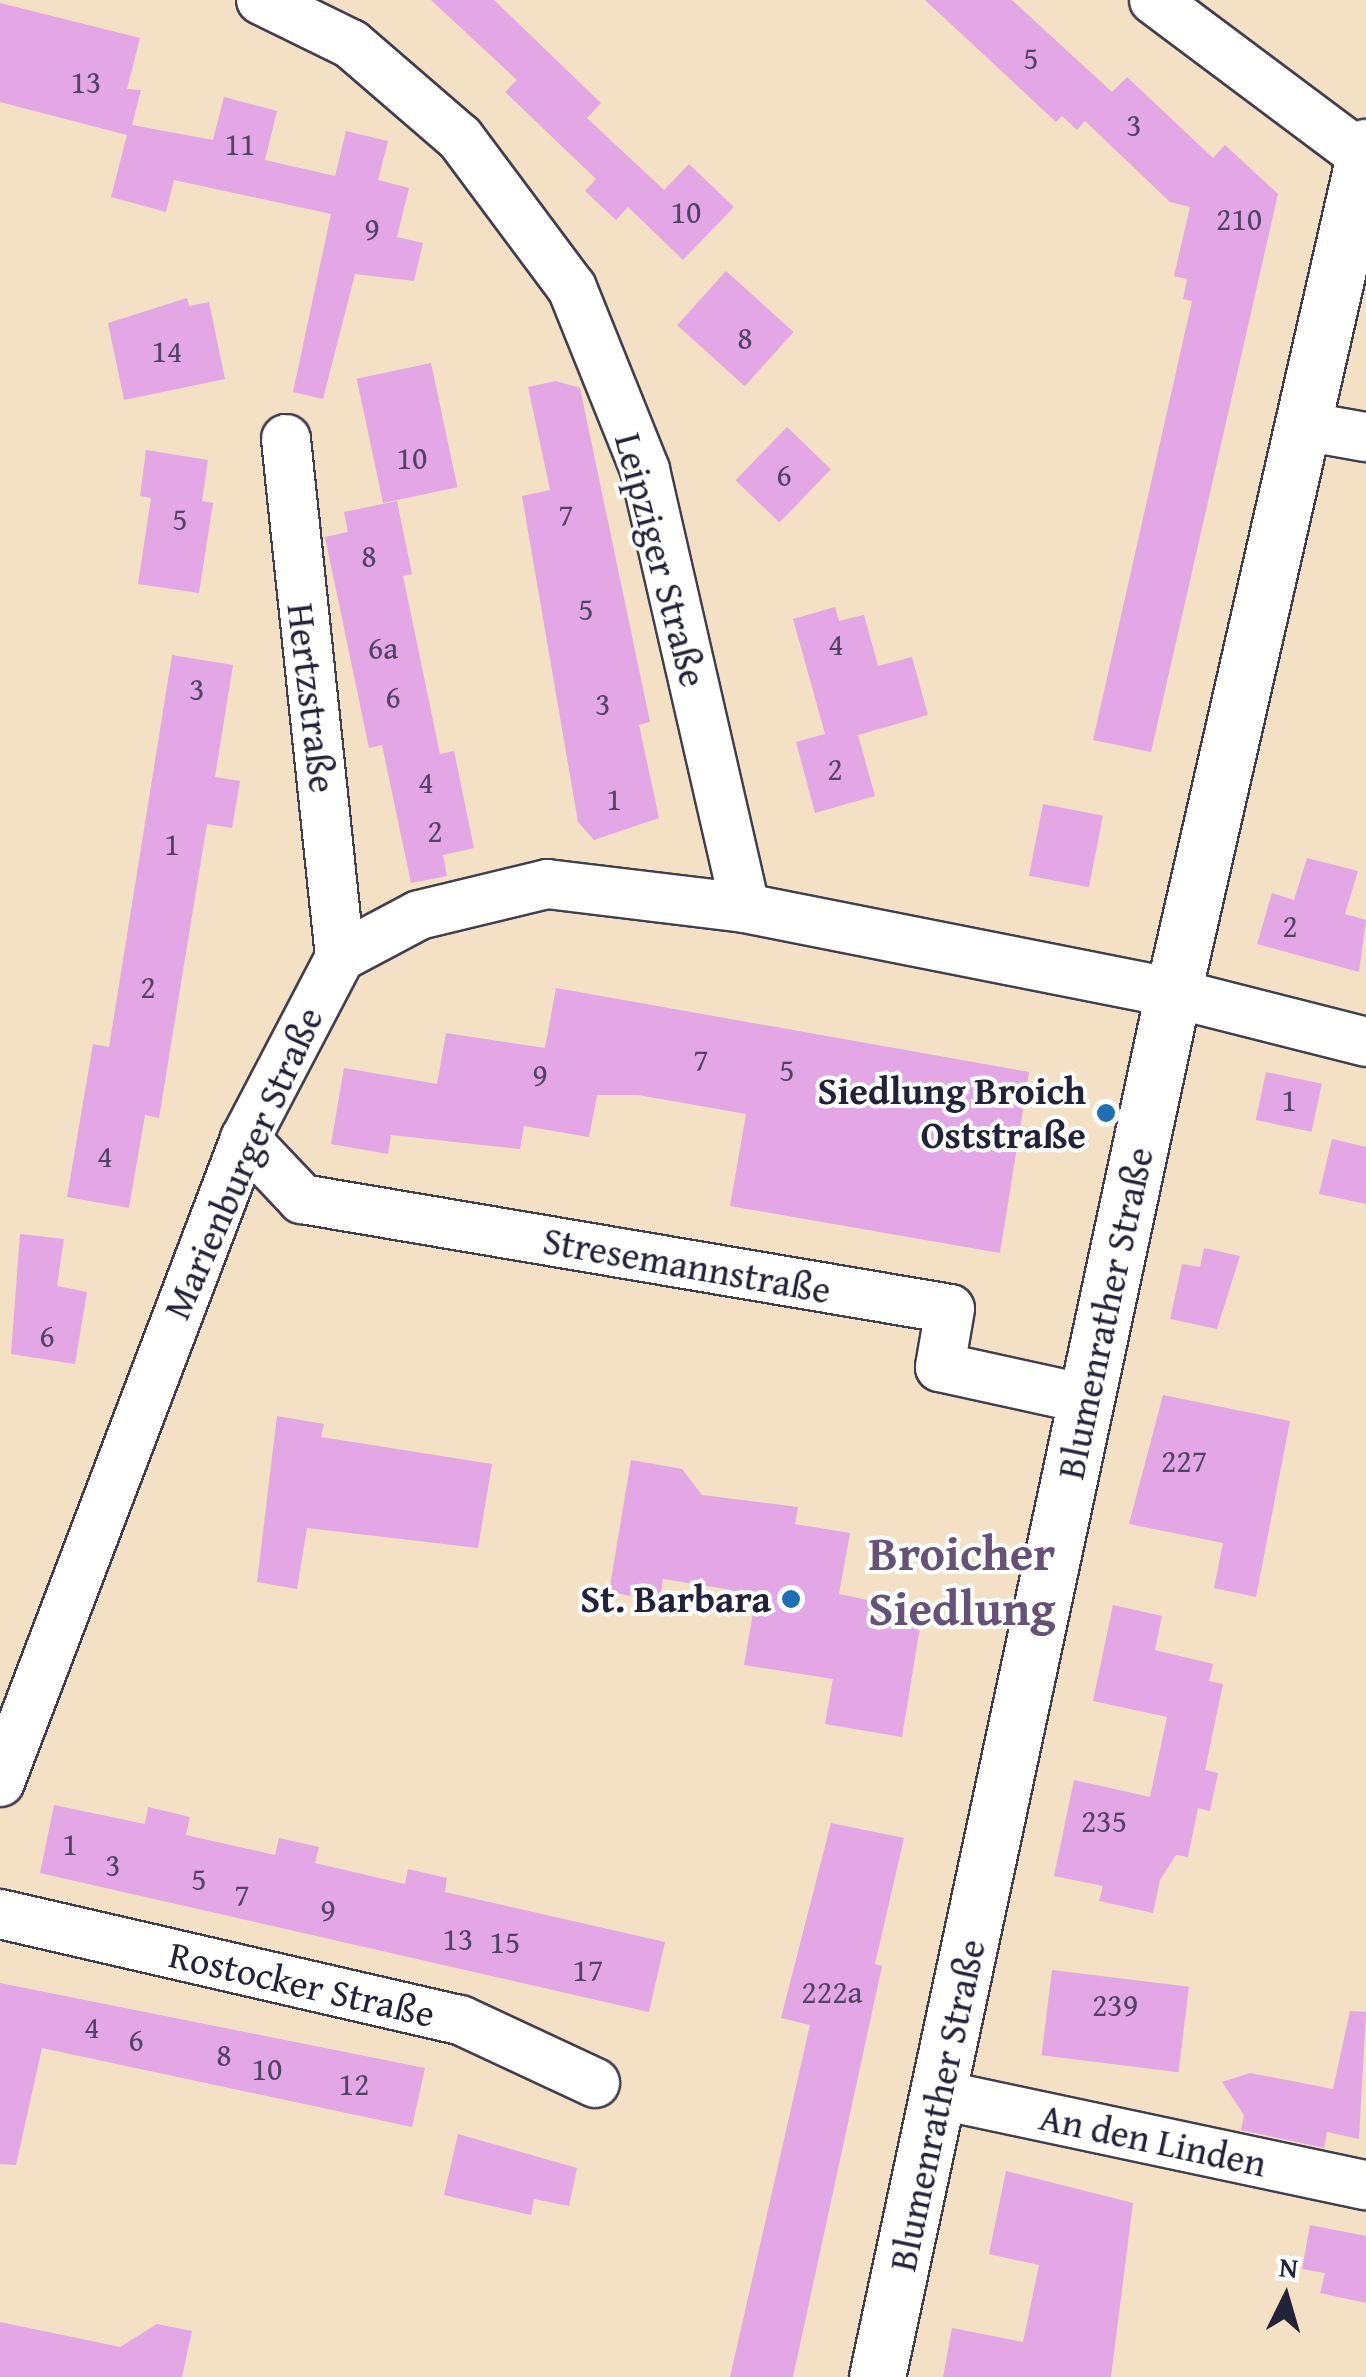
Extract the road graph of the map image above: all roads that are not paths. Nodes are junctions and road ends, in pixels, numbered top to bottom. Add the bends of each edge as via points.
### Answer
1 (261, 0) edge
2 (1154, 0) edge
3 (1365, 152) edge
4 (1304, 426) junction
5 (1366, 436) edge
6 (286, 439) dead end
7 (745, 908) junction
8 (340, 957) junction
9 (1173, 993) junction
10 (1366, 1042) edge
11 (244, 1140) junction
12 (1085, 1398) junction
13 (0, 1782) edge
14 (0, 1914) edge
15 (594, 2083) dead end
16 (941, 2094) junction
17 (1366, 2185) edge
18 (877, 2377) edge

1 - 7 street, Leipziger Straße via 350,44 460,138 572,288 645,470
2 - 3 street
3 - 4 street, Blumenrather Straße
4 - 5 street
4 - 9 street, Blumenrather Straße
6 - 8 street, Hertzstraße
7 - 8 street via 547,884 419,916
7 - 9 street
8 - 11 street, Marienburger Straße
9 - 10 street
9 - 12 street, Blumenrather Straße
11 - 12 street, Stresemannstraße via 302,1199 950,1309 940,1368
11 - 13 street, Marienburger Straße
12 - 16 street, Blumenrather Straße
14 - 15 street, Rostocker Straße via 460,2020
16 - 17 street, An den Linden
16 - 18 street, Blumenrather Straße

